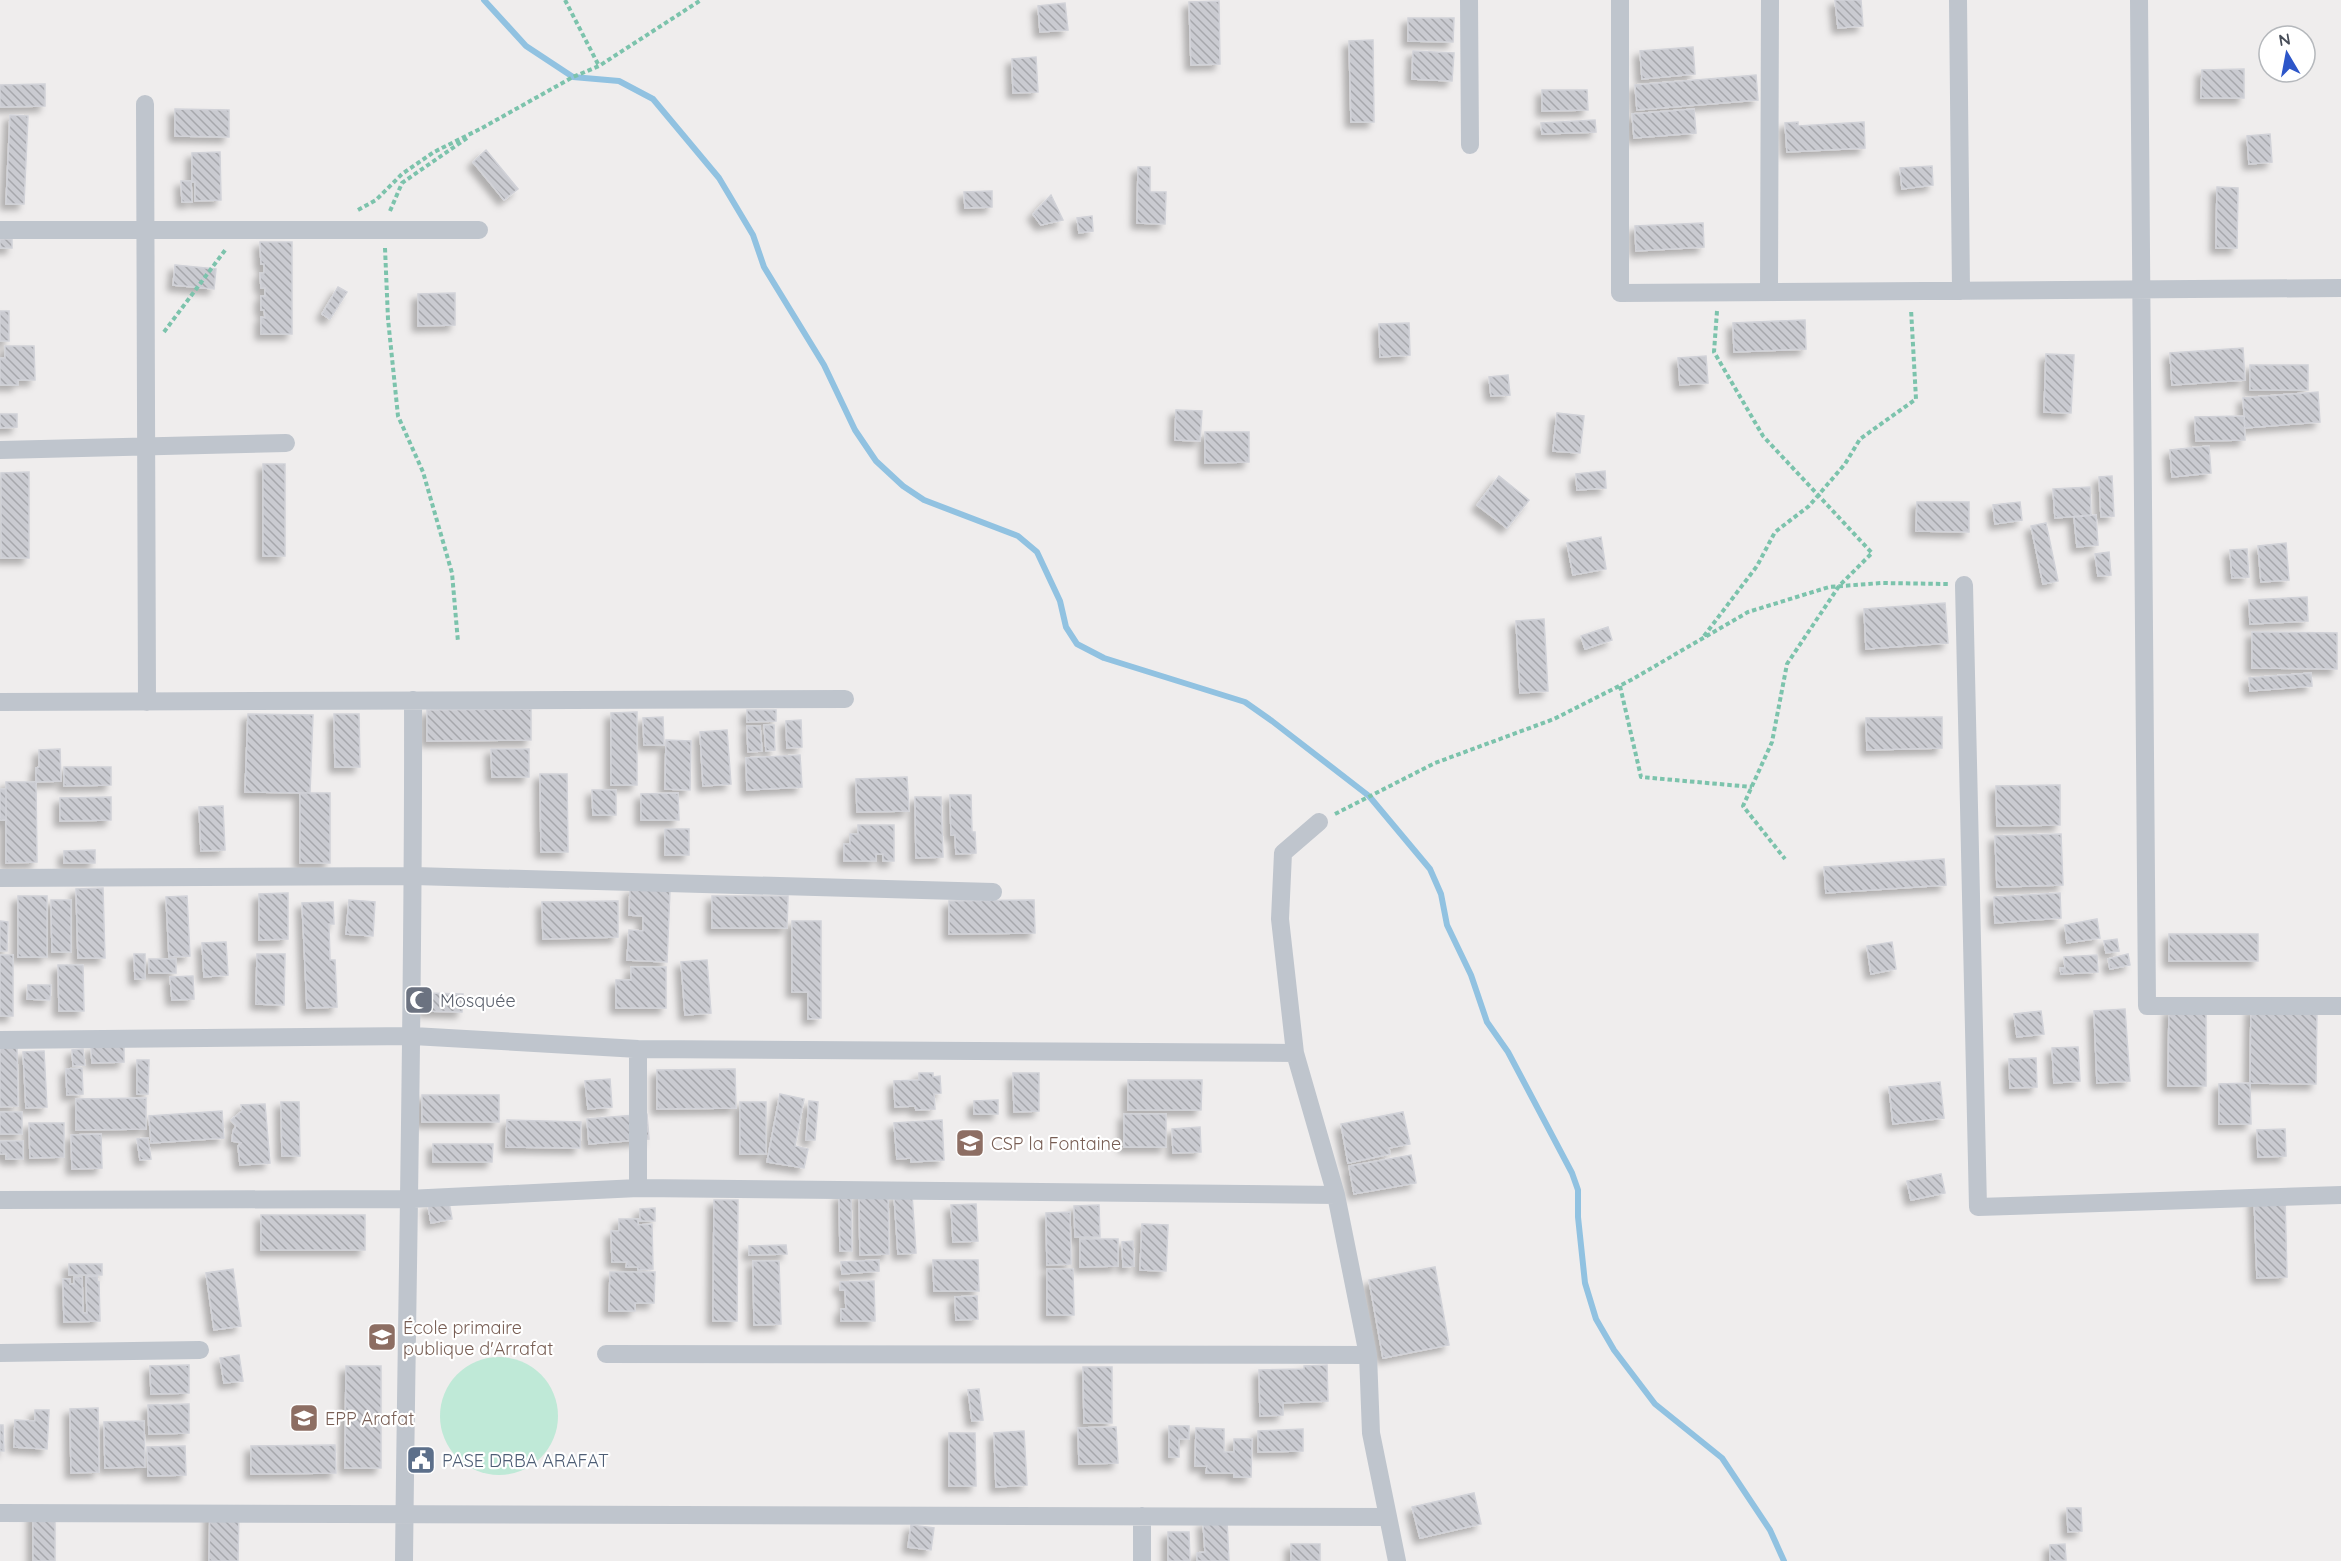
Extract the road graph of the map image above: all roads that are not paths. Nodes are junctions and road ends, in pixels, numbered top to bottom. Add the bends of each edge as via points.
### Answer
1 (1469, 0) edge
2 (1620, 0) edge
3 (1770, 0) edge
4 (1959, 0) edge
5 (2139, 0) edge
6 (145, 104) dead end
7 (1470, 145) dead end
8 (0, 230) edge
9 (145, 230) junction
10 (479, 230) dead end
11 (2341, 288) edge
12 (2142, 289) junction
13 (1961, 291) junction
14 (1769, 292) junction
15 (286, 443) dead end
16 (146, 447) junction
17 (0, 450) edge
18 (1964, 585) road end
19 (845, 699) dead end
20 (413, 700) junction
21 (0, 702) edge
22 (147, 702) junction
23 (1319, 822) road end
24 (414, 876) junction
25 (0, 878) edge
26 (993, 892) dead end
27 (2341, 1006) edge
28 (413, 1036) junction
29 (0, 1040) edge
30 (638, 1049) junction
31 (1295, 1053) junction
32 (638, 1188) junction
33 (1336, 1195) junction
34 (2341, 1195) edge
35 (408, 1199) junction
36 (0, 1200) edge
37 (200, 1350) dead end
38 (0, 1353) edge
39 (606, 1354) dead end
40 (1368, 1355) junction
41 (0, 1513) edge
42 (405, 1514) junction
43 (1142, 1516) junction
44 (1388, 1516) junction
45 (404, 1561) edge
46 (1142, 1561) edge
47 (1397, 1561) edge

1 - 7 street
2 - 14 street via 1620,293
3 - 14 street
4 - 13 street
5 - 12 street
6 - 9 street
8 - 9 street
9 - 10 street
9 - 16 street
11 - 12 street
12 - 13 street
12 - 27 street via 2147,1006
13 - 14 street
15 - 16 street
16 - 17 street
16 - 22 street
18 - 34 street via 1978,1207
19 - 20 street
20 - 22 street
20 - 24 street
21 - 22 street
23 - 31 street via 1283,853 1280,919
24 - 25 street
24 - 26 street
24 - 28 street
28 - 29 street
28 - 30 street
28 - 35 street
30 - 31 street
30 - 32 street
31 - 33 street
32 - 33 street
32 - 35 street
33 - 40 street
35 - 36 street
35 - 42 street
37 - 38 street
39 - 40 street
40 - 44 street via 1371,1432
41 - 42 street
42 - 43 street
42 - 45 street
43 - 44 street
43 - 46 street
44 - 47 street

